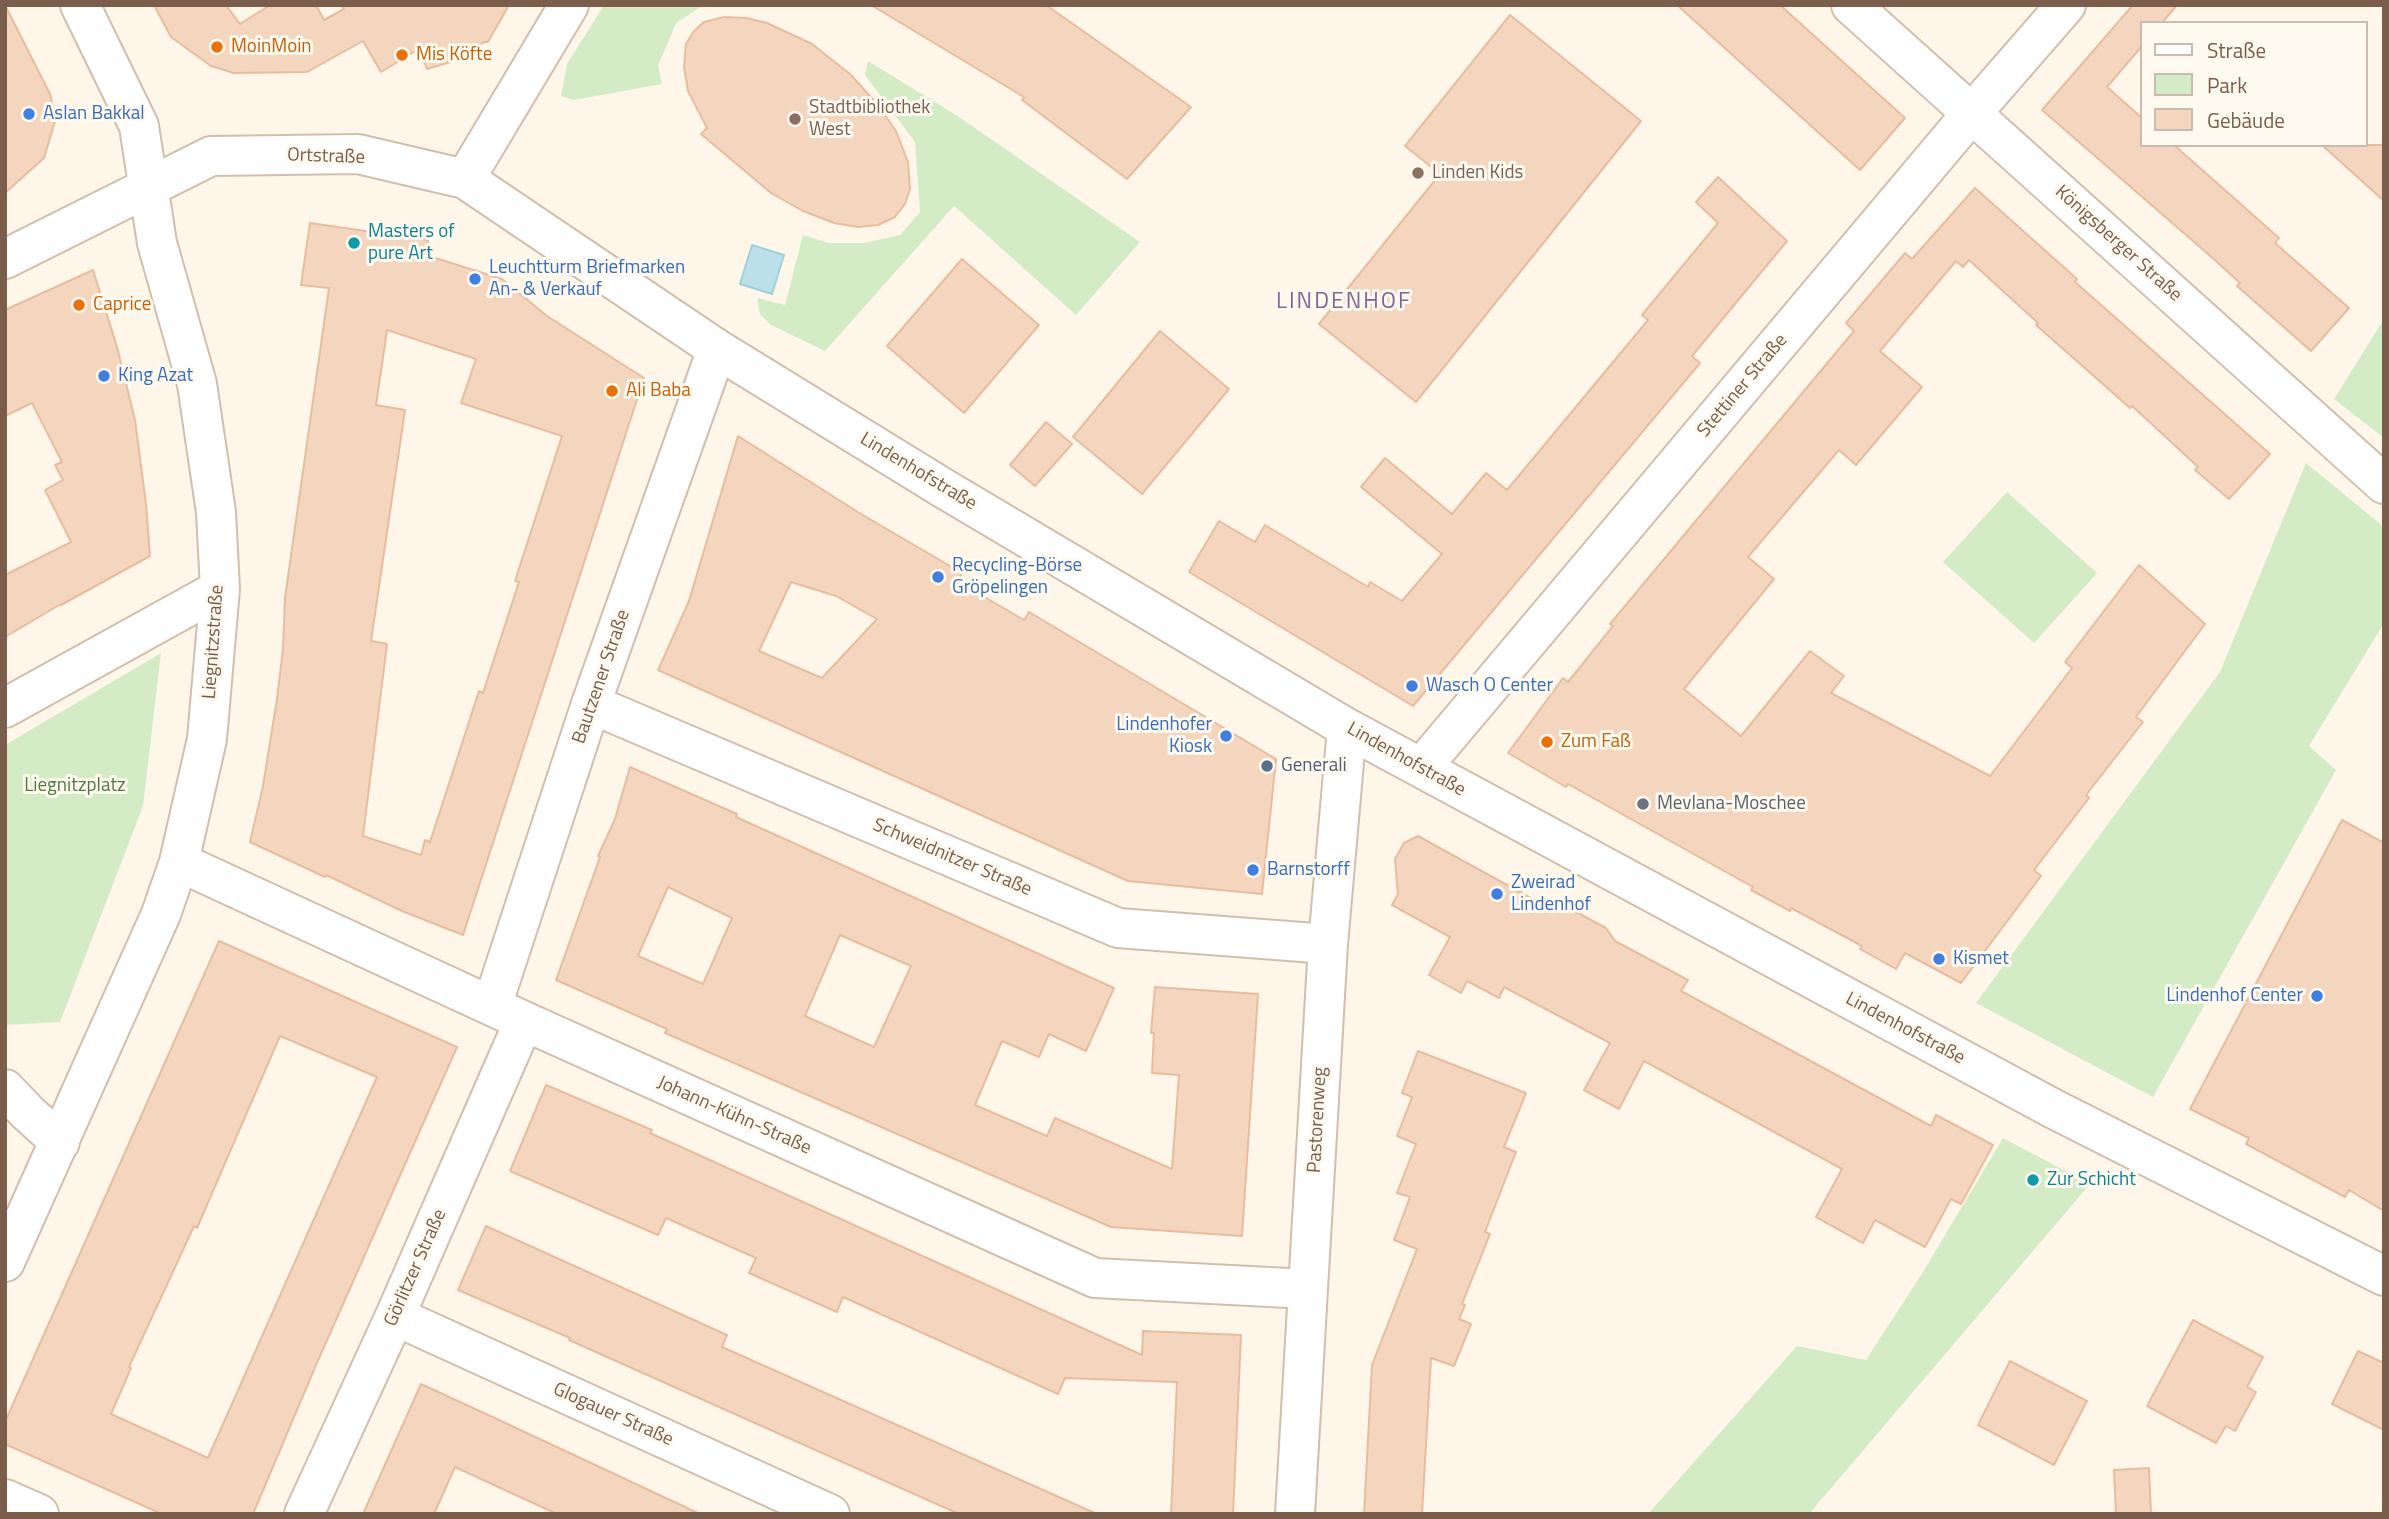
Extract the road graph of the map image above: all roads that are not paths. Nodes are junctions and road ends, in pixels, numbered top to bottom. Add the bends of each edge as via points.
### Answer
1 (80, 5) edge
2 (569, 5) edge
3 (1851, 5) edge
4 (2066, 5) edge
5 (1972, 113) junction
6 (465, 180) junction
7 (149, 186) junction
8 (5, 259) edge
9 (717, 349) junction
10 (2384, 484) edge
11 (220, 589) junction
12 (592, 704) junction
13 (5, 708) edge
14 (1347, 727) junction
15 (1421, 768) junction
16 (179, 862) junction
17 (1328, 944) junction
18 (508, 1014) junction
19 (5, 1089) edge
20 (60, 1142) junction
21 (5, 1262) edge
22 (2384, 1276) edge
23 (1308, 1289) junction
24 (395, 1316) junction
25 (5, 1499) edge
26 (39, 1514) edge
27 (304, 1514) edge
28 (831, 1514) edge
29 (1295, 1514) edge

1 - 7 street, Liegnitzstraße via 139,125
2 - 6 street
3 - 5 street, Königsberger Straße
4 - 5 street, Stettiner Straße
5 - 10 street, Königsberger Straße
5 - 15 street, Stettiner Straße
6 - 7 street, Ortstraße via 358,154 211,156
6 - 9 street, Lindenhofstraße
7 - 8 street, Ortstraße
7 - 11 street, Liegnitzstraße via 157,243 197,384 216,512
9 - 12 street, Bautzener Straße
9 - 14 street, Lindenhofstraße
11 - 13 street
11 - 16 street, Liegnitzstraße via 207,739
12 - 17 street, Schweidnitzer Straße via 1118,928
12 - 18 street, Bautzener Straße
14 - 15 street, Lindenhofstraße
14 - 17 street, Pastorenweg
15 - 22 street, Lindenhofstraße via 2052,1108
16 - 18 street, Johann-Kühn-Straße
16 - 20 street, Liegnitzstraße via 161,914
17 - 23 street, Pastorenweg
18 - 23 street, Johann-Kühn-Straße via 1095,1278
18 - 24 street, Görlitzer Straße
19 - 20 street
20 - 21 street, Liegnitzstraße
23 - 29 street, Pastorenweg
24 - 27 street, Görlitzer Straße
24 - 28 street, Glogauer Straße
25 - 26 street

